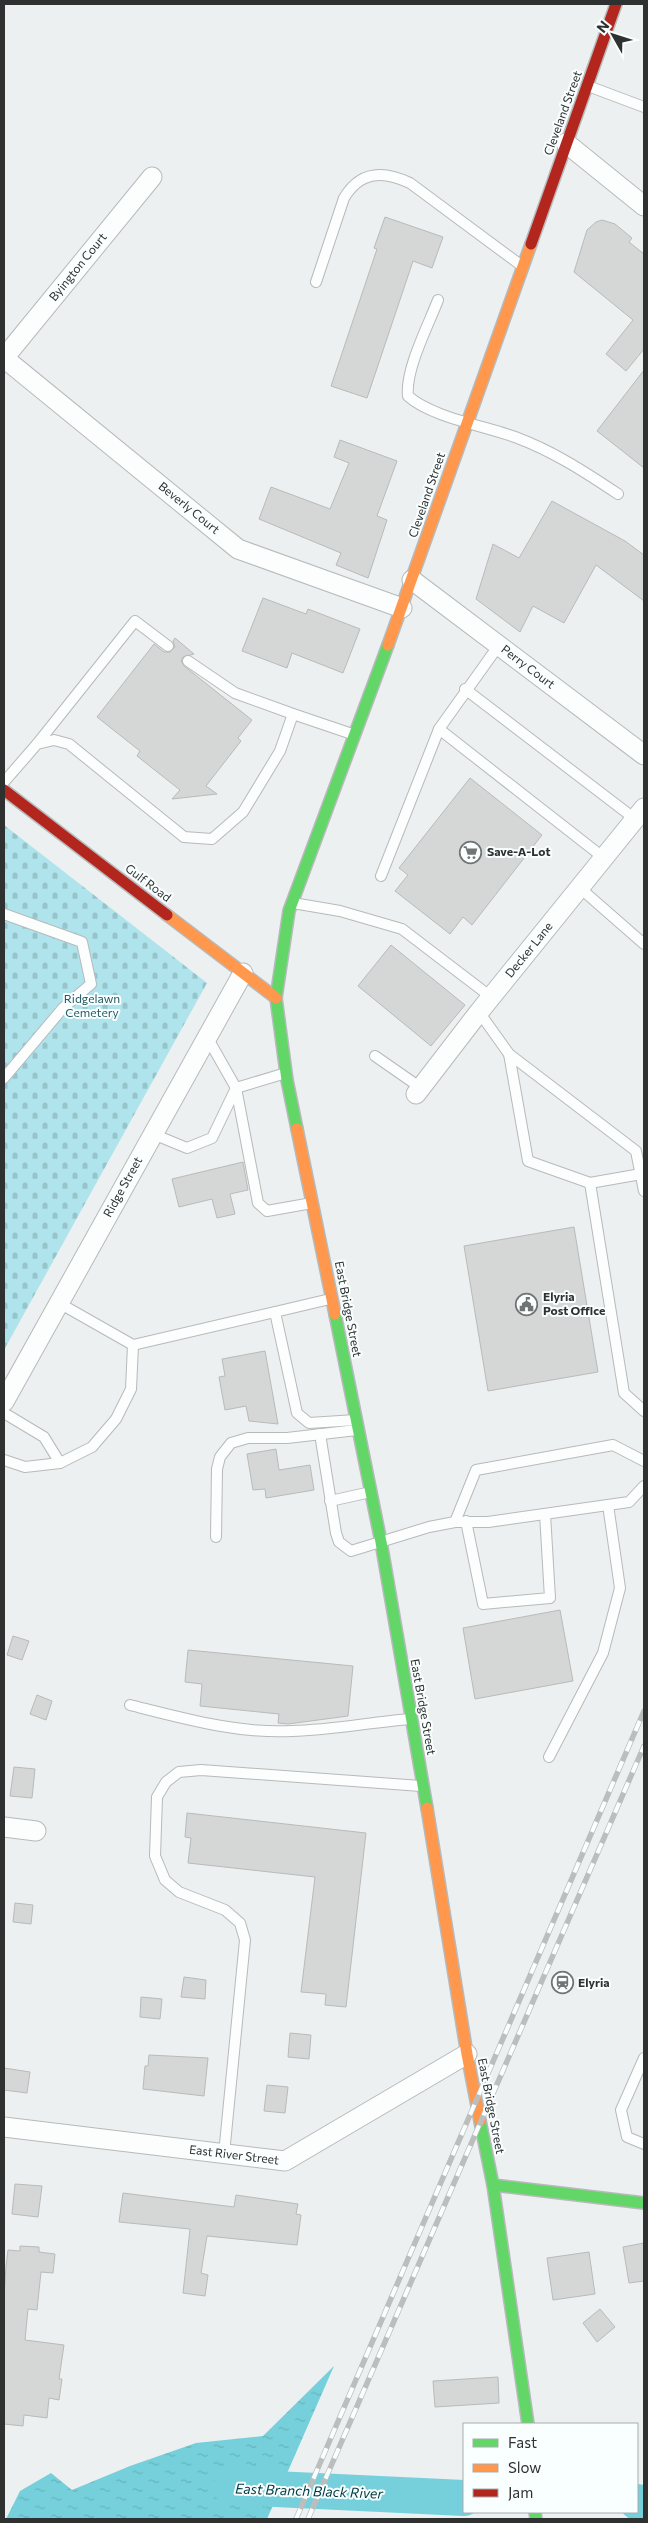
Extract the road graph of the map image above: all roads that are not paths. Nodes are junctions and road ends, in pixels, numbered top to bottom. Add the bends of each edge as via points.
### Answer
1 (616, 4) edge
2 (588, 86) junction
3 (644, 107) edge
4 (566, 143) junction
5 (152, 177) dead end
6 (644, 206) edge
7 (522, 267) junction
8 (316, 282) dead end
9 (438, 300) dead end
10 (4, 358) edge
11 (468, 422) junction
12 (618, 494) dead end
13 (412, 580) junction
14 (402, 608) junction
15 (499, 645) junction
16 (168, 646) dead end
17 (188, 662) dead end
18 (466, 689) junction
19 (292, 714) junction
20 (439, 728) junction
21 (355, 735) junction
22 (37, 744) junction
23 (644, 755) edge
24 (4, 782) edge
25 (4, 790) edge
26 (640, 814) edge
27 (604, 858) junction
28 (381, 876) dead end
29 (580, 888) junction
30 (292, 903) junction
31 (4, 914) edge
32 (644, 944) edge
33 (243, 972) junction
34 (491, 997) junction
35 (276, 998) junction
36 (479, 1012) junction
37 (207, 1037) junction
38 (509, 1054) junction
39 (375, 1056) dead end
40 (286, 1072) junction
41 (4, 1078) edge
42 (236, 1088) junction
43 (419, 1091) joint
44 (153, 1134) junction
45 (641, 1174) junction
46 (590, 1183) junction
47 (644, 1191) edge
48 (312, 1203) junction
49 (331, 1299) junction
50 (59, 1303) junction
51 (276, 1312) junction
52 (133, 1345) junction
53 (4, 1402) edge
54 (644, 1411) edge
55 (4, 1413) edge
56 (357, 1425) junction
57 (320, 1434) junction
58 (4, 1460) edge
59 (644, 1461) edge
60 (60, 1463) junction
61 (644, 1486) edge
62 (371, 1492) junction
63 (330, 1501) junction
64 (608, 1505) junction
65 (546, 1514) junction
66 (460, 1521) junction
67 (216, 1537) dead end
68 (381, 1542) junction
69 (130, 1705) dead end
70 (412, 1719) junction
71 (549, 1757) dead end
72 (423, 1786) junction
73 (4, 1827) edge
74 (36, 1831) dead end
75 (466, 2054) junction
76 (644, 2058) edge
77 (4, 2127) edge
78 (644, 2144) edge
79 (224, 2154) junction
80 (493, 2185) junction
81 (644, 2202) edge
82 (528, 2423) edge

1 - 2 main road, Cleveland Street
2 - 3 lane
2 - 4 main road, Cleveland Street
4 - 6 street
4 - 7 main road, Cleveland Street
5 - 10 street, Byington Court
7 - 8 lane via 410,183 382,174 361,179 344,198
7 - 11 main road, Cleveland Street
9 - 11 lane via 413,368 408,396 424,406
10 - 14 street, Beverly Court via 238,549
11 - 12 lane via 553,453
11 - 13 main road, Cleveland Street
13 - 14 main road, Cleveland Street
13 - 15 street, Perry Court
14 - 21 main road, Cleveland Street
15 - 18 lane
15 - 23 street, Perry Court
16 - 22 lane via 135,621
17 - 19 lane via 235,694
18 - 20 lane
18 - 26 lane
19 - 21 lane
19 - 22 lane via 280,751 243,812 212,838 184,837 69,744 54,740
20 - 27 lane
20 - 28 lane
21 - 30 main road, Cleveland Street
22 - 24 lane
25 - 33 main road, Gulf Road
26 - 27 street, Decker Lane
27 - 29 street, Decker Lane
29 - 32 lane
29 - 34 street, Decker Lane
30 - 34 lane via 340,911 402,929
30 - 35 main road, Cleveland Street
31 - 41 lane via 82,942 91,984 63,1008
33 - 35 main road, Gulf Road
33 - 37 street, Ridge Street
34 - 36 street, Decker Lane
35 - 40 main road, East Bridge Street
36 - 38 lane
36 - 43 street, Decker Lane
37 - 42 lane
37 - 44 street, Ridge Street
38 - 45 lane via 636,1151
38 - 46 lane via 528,1161
39 - 43 lane
40 - 42 lane
40 - 48 main road, East Bridge Street
42 - 44 lane via 212,1138 186,1148
42 - 48 lane via 258,1203 267,1211
44 - 50 street, Ridge Street
45 - 46 lane
45 - 47 lane
46 - 54 lane via 624,1393
48 - 49 main road, East Bridge Street
49 - 51 lane
49 - 56 main road, East Bridge Street
50 - 52 lane
50 - 53 street, Ridge Street
51 - 52 lane
51 - 56 lane via 296,1413 309,1422
52 - 60 lane via 131,1389 116,1419 92,1448
55 - 60 lane via 44,1437
56 - 57 lane
56 - 62 main road, East Bridge Street
57 - 63 lane
57 - 67 lane via 248,1438 225,1448 217,1469
58 - 60 lane via 25,1467
59 - 66 lane via 612,1445 476,1470
61 - 64 lane via 629,1502
62 - 63 lane
62 - 68 main road, East Bridge Street
63 - 68 lane via 339,1542 346,1549 351,1551
64 - 65 lane
64 - 71 lane via 620,1588 603,1653
65 - 66 lane via 488,1522
65 - 66 lane via 550,1598 483,1604
66 - 68 lane
68 - 70 main road, East Bridge Street
69 - 70 lane via 181,1718 259,1731 293,1732
70 - 72 main road, East Bridge Street
72 - 75 main road, East Bridge Street
72 - 79 lane via 201,1770 179,1772 166,1782 157,1797 155,1856 165,1880 179,1892 225,1910 240,1923 245,1940
73 - 74 street
75 - 79 street, East River Street via 285,2161
75 - 80 main road, East Bridge Street
76 - 78 lane via 620,2110 627,2137
77 - 79 street, East River Street
80 - 81 main road
80 - 82 main road, East Bridge Street

